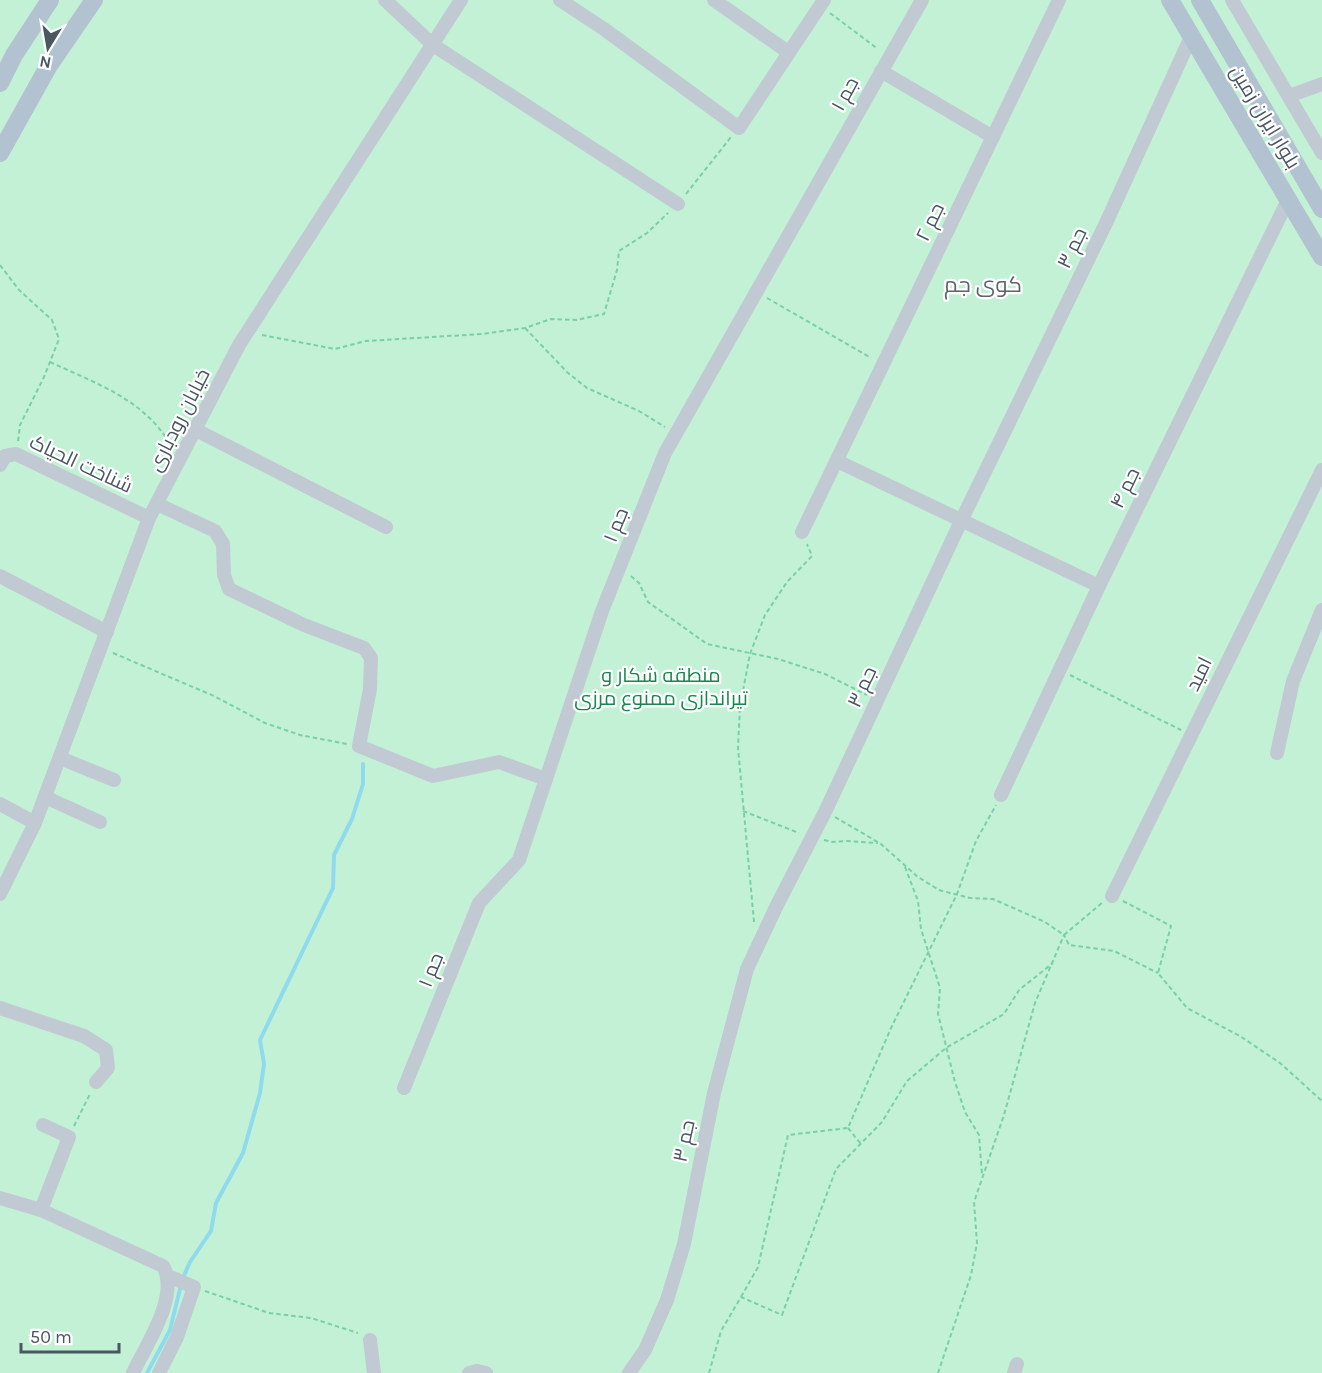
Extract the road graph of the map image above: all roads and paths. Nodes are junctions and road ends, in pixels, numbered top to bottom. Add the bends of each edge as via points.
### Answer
1 (50, 0) edge
2 (94, 0) edge
3 (385, 0) edge
4 (461, 0) edge
5 (560, 0) edge
6 (714, 0) edge
7 (922, 0) edge
8 (1059, 0) edge
9 (1170, 0) edge
10 (1200, 0) edge
11 (1232, 0) edge
12 (822, 3) edge
13 (1191, 37) junction
14 (433, 45) junction
15 (788, 52) junction
16 (888, 57) junction
17 (881, 71) junction
18 (0, 82) edge
19 (1320, 88) edge
20 (1289, 96) junction
21 (739, 128) junction
22 (993, 137) junction
23 (0, 153) edge
24 (1322, 153) edge
25 (1288, 200) junction
26 (678, 204) junction
27 (1322, 208) edge
28 (1322, 257) edge
29 (0, 265) edge
30 (756, 292) junction
31 (525, 328) junction
32 (248, 332) junction
33 (50, 362) junction
34 (883, 365) junction
35 (196, 430) junction
36 (676, 433) junction
37 (16, 454) junction
38 (837, 461) junction
39 (179, 462) junction
40 (0, 465) edge
41 (1322, 470) edge
42 (157, 504) junction
43 (149, 518) junction
44 (962, 519) junction
45 (386, 527) dead end
46 (802, 532) joint
47 (620, 567) junction
48 (0, 576) edge
49 (1099, 586) junction
50 (1322, 610) edge
51 (107, 632) junction
52 (101, 648) junction
53 (750, 654) junction
54 (1060, 670) junction
55 (877, 700) junction
56 (1191, 735) junction
57 (359, 746) junction
58 (1277, 753) dead end
59 (60, 758) junction
60 (546, 778) junction
61 (114, 780) dead end
62 (1001, 795) joint
63 (45, 797) junction
64 (0, 804) edge
65 (825, 812) junction
66 (100, 822) dead end
67 (35, 823) junction
68 (904, 864) junction
69 (0, 894) edge
70 (957, 894) junction
71 (1112, 896) junction
72 (1064, 935) junction
73 (756, 951) junction
74 (927, 954) junction
75 (1053, 963) junction
76 (1158, 973) junction
77 (0, 1008) edge
78 (946, 1048) junction
79 (96, 1082) joint
80 (404, 1088) dead end
81 (1322, 1101) edge
82 (43, 1125) dead end
83 (848, 1128) junction
84 (69, 1137) junction
85 (861, 1144) junction
86 (982, 1176) junction
87 (0, 1198) edge
88 (41, 1210) junction
89 (180, 1281) junction
90 (741, 1297) junction
91 (370, 1340) joint
92 (133, 1373) edge
93 (159, 1373) edge
94 (374, 1373) edge
95 (469, 1373) edge
96 (486, 1373) edge
97 (629, 1373) edge
98 (709, 1373) edge
99 (938, 1373) edge

1 - 18 main road
2 - 23 main road via 48,67
3 - 14 street
4 - 14 street, خیابان رودباری
5 - 21 street
6 - 15 street
7 - 16 street, جم ۱
8 - 22 street, جم ۲
9 - 13 main road, بلوار ایران زمین
10 - 27 main road, بلوار ایران زمین
11 - 20 street
12 - 15 street
12 - 16 path
13 - 25 main road, بلوار ایران زمین
13 - 44 street, جم ۳ via 1106,223
14 - 26 street
14 - 32 street, خیابان رودباری
15 - 21 street
16 - 17 street, جم ۱
17 - 22 street
17 - 30 street, جم ۱
19 - 20 street
20 - 24 street
21 - 26 path
22 - 34 street, جم ۲
25 - 28 main road, بلوار ایران زمین
25 - 49 street, جم ۴
26 - 31 path via 647,233 619,251 604,314 576,320 551,319
29 - 33 path via 19,290 52,320 60,339
30 - 34 path
30 - 36 street, جم ۱
31 - 32 path via 366,341 335,349
31 - 36 path via 586,388 639,411
32 - 35 street, خیابان رودباری
33 - 37 path via 20,425
33 - 39 path via 124,396 163,431
34 - 38 street, جم ۲
35 - 39 street, خیابان رودباری
35 - 45 street
36 - 47 street, جم ۱
37 - 40 street, شناخت الحیاک via 5,456
37 - 43 street, شناخت الحیاک
38 - 44 street
38 - 46 street, جم ۲
39 - 42 street, خیابان رودباری
41 - 56 street, امید
42 - 43 street, خیابان رودباری
42 - 57 street via 215,531 223,544 224,575 229,589 304,626 364,648 371,658 370,689
43 - 51 street, خیابان رودباری
44 - 49 street
44 - 55 street, جم ۳
46 - 53 path via 812,556 787,582 765,615
47 - 53 path via 639,584 648,602 707,644
47 - 60 street, جم ۱
48 - 51 street
49 - 54 street, جم ۴
50 - 58 street via 1293,681
51 - 52 street, خیابان رودباری
52 - 57 path via 214,696 265,723 300,735
52 - 59 street, خیابان رودباری
53 - 55 path via 825,674
53 - 73 path via 740,706 738,748
54 - 56 path
54 - 62 street, جم ۴
55 - 65 street, جم ۳
56 - 71 street, امید
57 - 60 street via 434,777 499,762
59 - 61 street
59 - 63 street, خیابان رودباری
60 - 80 street, جم ۱ via 519,860 479,903
62 - 70 path via 976,841
63 - 66 street
63 - 67 street, خیابان رودباری
64 - 67 street
65 - 68 path via 881,844
65 - 73 street, جم ۳
67 - 69 street, خیابان رودباری
68 - 70 path via 939,890
68 - 74 path via 918,901
70 - 72 path via 993,899 1046,922
70 - 74 path
71 - 72 path
71 - 76 path via 1171,926
72 - 75 path
72 - 76 path via 1069,945 1114,951
73 - 97 street, جم ۳ via 747,969 714,1093 680,1255 645,1350
74 - 78 path via 940,988 938,1014
74 - 83 path
75 - 78 path via 1019,990 1004,1014
75 - 86 path via 1035,1003
76 - 81 path via 1187,1008 1280,1063
77 - 79 street via 84,1036 106,1050 108,1068
78 - 85 path via 907,1081 882,1122
78 - 86 path via 965,1112 980,1135
79 - 84 path
82 - 84 street
83 - 85 path
83 - 90 path via 788,1135 758,1267
84 - 88 street
85 - 90 path via 836,1169 782,1315
86 - 99 path via 974,1202 977,1243 970,1275
87 - 88 street
88 - 89 street via 146,1257
89 - 91 path via 269,1313 344,1327
89 - 92 street
89 - 93 street via 177,1337
90 - 98 path via 721,1331
91 - 94 street
95 - 96 street

